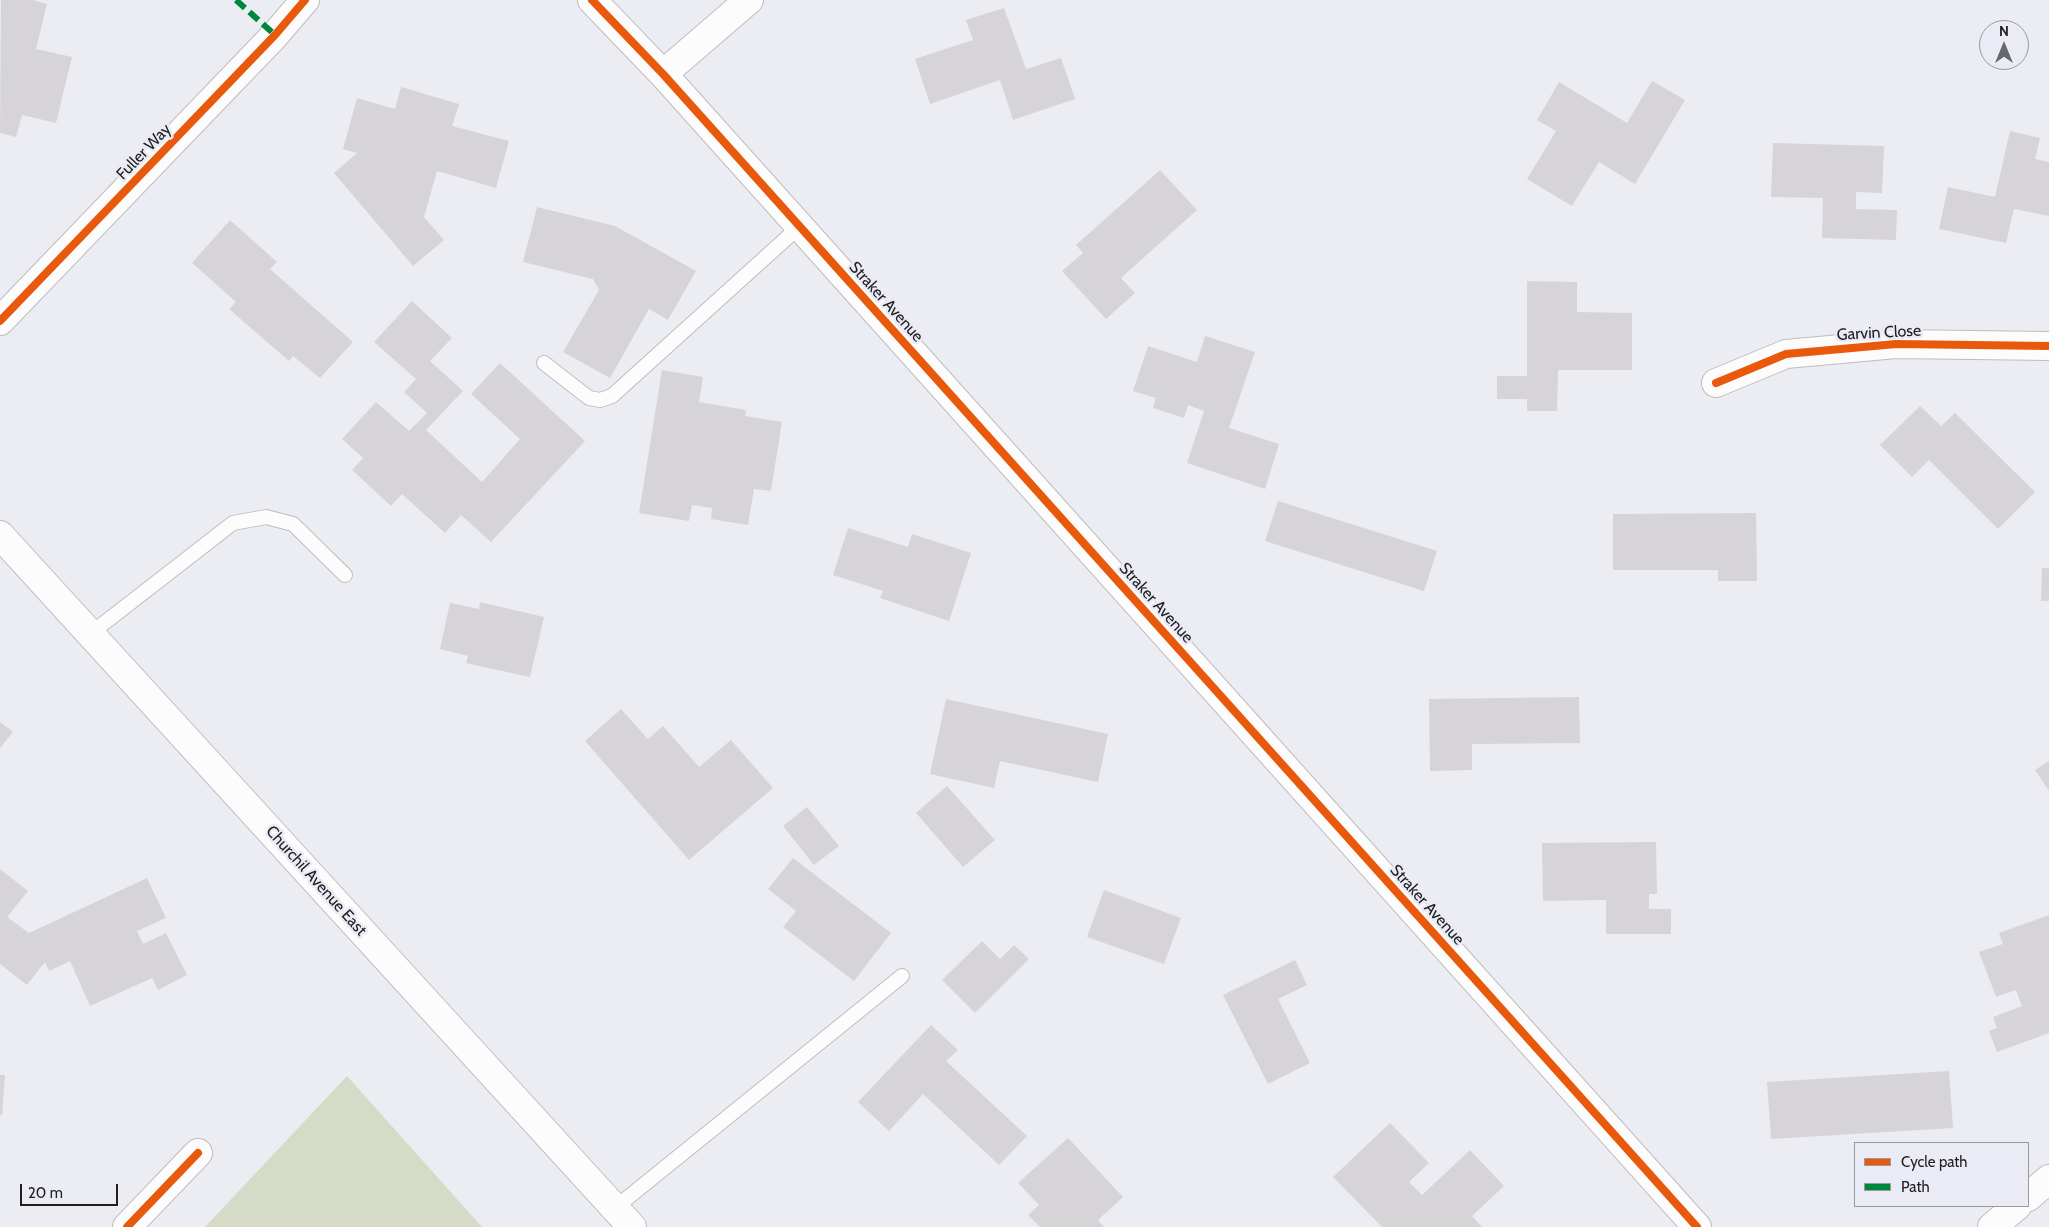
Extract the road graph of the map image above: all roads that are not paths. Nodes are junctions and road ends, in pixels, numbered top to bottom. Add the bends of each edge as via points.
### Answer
1 (305, 0) edge
2 (592, 0) edge
3 (749, 0) edge
4 (663, 74) junction
5 (800, 226) junction
6 (0, 322) edge
7 (2049, 346) edge
8 (544, 363) dead end
9 (1716, 383) dead end
10 (0, 535) edge
11 (345, 575) dead end
12 (90, 634) junction
13 (902, 976) dead end
14 (198, 1153) dead end
15 (2049, 1179) edge
16 (2029, 1196) edge
17 (2016, 1207) edge
18 (624, 1217) edge
19 (127, 1227) edge
20 (1697, 1227) edge
21 (1992, 1227) edge

1 - 6 street, Fuller Way via 268,43
2 - 4 street, Straker Avenue
3 - 4 street
4 - 5 street, Straker Avenue
5 - 8 lane via 612,396 600,400 589,398
5 - 20 street, Straker Avenue
7 - 9 street, Garvin Close via 1896,344 1811,351 1786,354
10 - 12 street, Churchil Avenue East
11 - 12 lane via 293,524 266,517 233,523
12 - 18 street, Churchil Avenue East
13 - 18 lane
14 - 19 street
15 - 16 street
17 - 21 street

